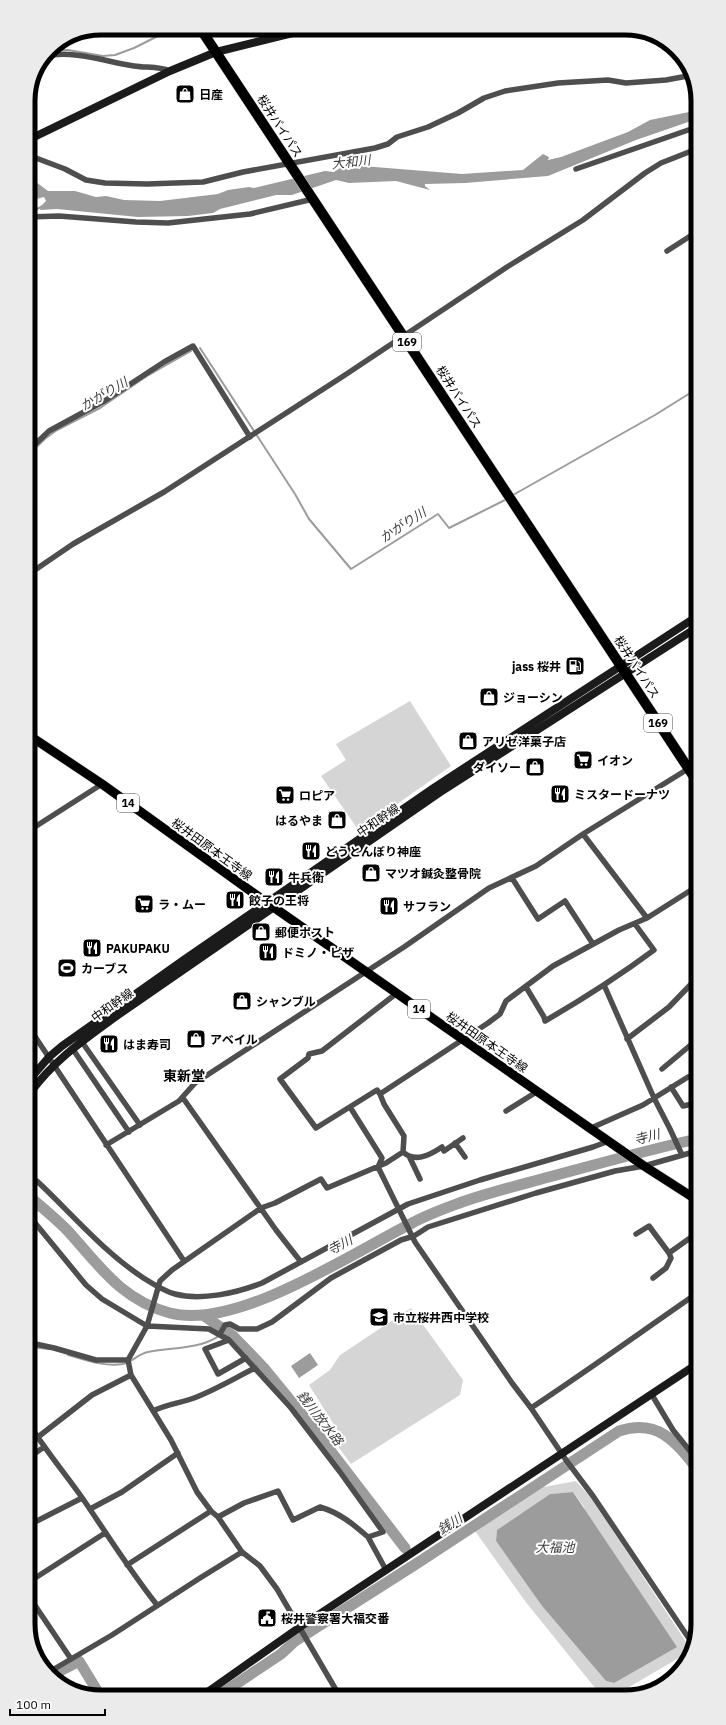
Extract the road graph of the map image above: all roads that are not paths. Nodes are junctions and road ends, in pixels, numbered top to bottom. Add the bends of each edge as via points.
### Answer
1 (205, 35) edge
2 (285, 35) edge
3 (216, 52) junction
4 (54, 55) edge
5 (170, 71) junction
6 (686, 77) edge
7 (691, 129) edge
8 (35, 137) edge
9 (691, 151) edge
10 (35, 158) edge
11 (292, 167) junction
12 (576, 169) dead end
13 (310, 195) junction
14 (35, 215) edge
15 (691, 236) edge
16 (667, 251) dead end
17 (403, 336) junction
18 (250, 437) junction
19 (35, 444) edge
20 (35, 570) edge
21 (691, 621) edge
22 (691, 631) edge
23 (622, 669) junction
24 (35, 739) edge
25 (691, 765) edge
26 (691, 767) edge
27 (102, 784) junction
28 (35, 827) edge
29 (583, 834) junction
30 (512, 878) junction
31 (691, 890) edge
32 (270, 905) junction
33 (647, 918) junction
34 (635, 924) junction
35 (593, 944) junction
36 (366, 972) junction
37 (691, 984) edge
38 (604, 985) junction
39 (526, 987) junction
40 (397, 993) junction
41 (35, 1037) edge
42 (627, 1038) junction
43 (462, 1039) junction
44 (82, 1042) junction
45 (691, 1046) edge
46 (72, 1048) junction
47 (49, 1057) junction
48 (53, 1066) junction
49 (662, 1068) dead end
50 (35, 1074) edge
51 (691, 1076) edge
52 (35, 1087) edge
53 (670, 1087) junction
54 (538, 1092) junction
55 (380, 1094) junction
56 (183, 1098) junction
57 (654, 1098) junction
58 (691, 1104) edge
59 (350, 1107) junction
60 (506, 1111) dead end
61 (140, 1125) junction
62 (591, 1128) junction
63 (130, 1132) junction
64 (463, 1138) dead end
65 (612, 1142) junction
66 (456, 1143) junction
67 (106, 1145) junction
68 (403, 1152) junction
69 (691, 1153) edge
70 (682, 1155) junction
71 (465, 1157) dead end
72 (410, 1158) junction
73 (642, 1164) junction
74 (378, 1167) junction
75 (420, 1179) dead end
76 (35, 1180) edge
77 (691, 1196) edge
78 (261, 1208) junction
79 (400, 1211) junction
80 (35, 1223) edge
81 (636, 1234) dead end
82 (413, 1235) junction
83 (691, 1237) edge
84 (669, 1253) junction
85 (184, 1261) junction
86 (301, 1262) junction
87 (653, 1278) dead end
88 (157, 1289) junction
89 (691, 1298) edge
90 (148, 1324) junction
91 (224, 1336) junction
92 (35, 1344) edge
93 (246, 1358) junction
94 (129, 1362) junction
95 (255, 1368) junction
96 (691, 1368) edge
97 (131, 1375) junction
98 (652, 1395) junction
99 (531, 1408) junction
100 (153, 1411) junction
101 (35, 1432) edge
102 (38, 1437) junction
103 (44, 1448) junction
104 (178, 1452) junction
105 (691, 1452) edge
106 (35, 1454) edge
107 (564, 1457) junction
108 (82, 1498) junction
109 (90, 1509) junction
110 (211, 1511) junction
111 (218, 1517) junction
112 (35, 1522) edge
113 (105, 1532) junction
114 (368, 1537) junction
115 (242, 1552) junction
116 (127, 1565) junction
117 (386, 1570) junction
118 (35, 1578) edge
119 (35, 1605) edge
120 (157, 1605) junction
121 (303, 1632) junction
122 (689, 1639) edge
123 (71, 1659) junction
124 (53, 1670) edge
125 (211, 1690) edge
126 (336, 1690) edge

1 - 3 highway, 桜井バイパス / 169
2 - 3 main road
3 - 5 main road
3 - 11 highway, 桜井バイパス / 169
4 - 5 street via 77,56 136,67 161,67
5 - 8 main road
6 - 11 street via 626,83 608,80 558,83 505,91 484,98 428,126 397,137 388,144
7 - 12 street
9 - 17 street via 661,163 645,173 584,220
10 - 11 street via 86,180 105,183 203,182 243,172
11 - 13 highway, 桜井バイパス / 169
13 - 14 street via 250,214 168,223
13 - 17 highway, 桜井バイパス / 169
15 - 16 street
17 - 18 street
17 - 23 highway, 桜井バイパス / 169
18 - 19 street via 193,346 106,400 49,430
18 - 20 street via 164,492 73,544
21 - 23 main road, 中和幹線
22 - 23 main road, 中和幹線
23 - 25 highway, 桜井バイパス / 169
23 - 32 main road, 中和幹線
24 - 27 main road, 桜井田原本王寺線 / 14
26 - 29 street
27 - 28 street
27 - 32 main road, 桜井田原本王寺線 / 14
29 - 30 street via 536,866
29 - 33 street
30 - 35 street via 538,919 565,901
30 - 36 street via 489,888
31 - 33 street
32 - 36 main road, 桜井田原本王寺線 / 14
32 - 44 main road, 中和幹線
32 - 47 main road, 中和幹線 via 114,1008
33 - 34 street
34 - 35 street
34 - 38 street via 654,950
35 - 39 street via 553,966
36 - 40 main road, 桜井田原本王寺線 / 14
36 - 56 street via 195,1083
37 - 42 street via 669,1007
38 - 39 street via 545,1021
38 - 42 street
39 - 43 street via 506,1001 500,1014
40 - 43 main road, 桜井田原本王寺線 / 14
40 - 59 street via 322,1051 308,1054 308,1058 280,1079 316,1128
41 - 47 street
42 - 57 street
43 - 54 main road, 桜井田原本王寺線 / 14
43 - 55 street
44 - 46 main road, 中和幹線
44 - 61 street
45 - 49 street
46 - 48 main road, 中和幹線
46 - 63 street
47 - 48 street
47 - 50 main road, 中和幹線
48 - 52 main road, 中和幹線
48 - 67 street
51 - 53 street
53 - 57 street
53 - 58 street via 683,1106
54 - 60 street
54 - 62 main road, 桜井田原本王寺線 / 14
55 - 59 street via 378,1090
55 - 68 street via 404,1136
56 - 61 street
56 - 78 street
57 - 62 street
57 - 70 street
59 - 74 street via 382,1158
61 - 63 street
62 - 65 main road, 桜井田原本王寺線 / 14
63 - 67 street
64 - 66 street
65 - 73 main road, 桜井田原本王寺線 / 14
65 - 79 street via 480,1180 408,1204
66 - 71 street
66 - 72 street via 444,1151 442,1147 434,1152
67 - 85 street
68 - 72 street
68 - 74 street
69 - 70 street
70 - 73 street
72 - 75 street
73 - 77 main road, 桜井田原本王寺線 / 14
73 - 82 street via 485,1208 428,1227
74 - 78 street via 327,1188 321,1179
74 - 79 street
76 - 88 street via 94,1239
78 - 85 street
78 - 86 street
79 - 82 street
79 - 86 street
80 - 90 street via 86,1285 102,1299
81 - 84 street via 649,1226
82 - 91 street via 331,1278 272,1322 257,1328 239,1329 230,1324 225,1326
82 - 99 street via 415,1242
83 - 84 street
84 - 87 street via 671,1258 666,1268
85 - 88 street via 162,1278
86 - 88 street via 262,1283 226,1294 182,1295
88 - 90 street
89 - 99 street
90 - 91 street via 209,1329
90 - 94 street
91 - 93 street
91 - 93 street via 205,1349 218,1374
92 - 94 street via 96,1360
93 - 95 street
94 - 97 street
95 - 100 street via 185,1402 161,1406
95 - 114 street via 291,1408 383,1532
96 - 98 main road
97 - 100 street
97 - 102 street via 92,1396
98 - 105 street via 673,1430
98 - 107 main road
99 - 107 street
100 - 104 street
101 - 102 street
102 - 103 street
103 - 106 street
103 - 108 street
104 - 109 street via 122,1492
104 - 110 street via 197,1492
107 - 117 main road
107 - 122 street via 638,1560
108 - 109 street
108 - 112 street
109 - 113 street
110 - 111 street
110 - 116 street
111 - 114 street via 244,1503 278,1491 293,1520 320,1507 334,1511 347,1519
111 - 115 street
113 - 116 street
113 - 118 street
114 - 117 street
115 - 120 street
115 - 121 street via 260,1566
116 - 120 street
117 - 121 main road
119 - 123 street
120 - 123 street via 112,1636
121 - 125 main road
121 - 126 street
123 - 124 street

